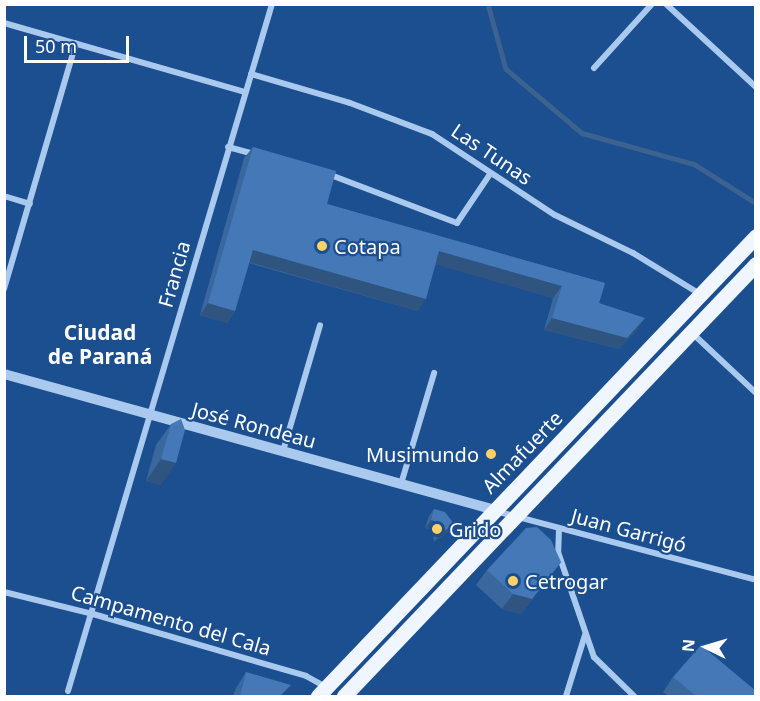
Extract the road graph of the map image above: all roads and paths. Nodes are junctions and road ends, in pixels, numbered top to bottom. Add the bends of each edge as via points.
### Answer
1 (272, 4) edge
2 (652, 4) edge
3 (666, 4) edge
4 (4, 23) edge
5 (76, 43) junction
6 (594, 68) dead end
7 (251, 74) junction
8 (756, 87) edge
9 (245, 92) junction
10 (228, 147) junction
11 (262, 156) edge
12 (319, 171) edge
13 (490, 174) junction
14 (4, 196) edge
15 (30, 204) junction
16 (756, 236) edge
17 (756, 264) edge
18 (4, 289) edge
19 (700, 294) junction
20 (320, 325) dead end
21 (691, 332) junction
22 (434, 373) dead end
23 (4, 374) edge
24 (756, 393) edge
25 (149, 415) junction
26 (283, 452) junction
27 (401, 484) junction
28 (495, 510) junction
29 (515, 517) junction
30 (559, 529) junction
31 (756, 580) edge
32 (4, 592) edge
33 (93, 614) junction
34 (585, 634) junction
35 (68, 691) dead end
36 (322, 692) edge
37 (344, 696) edge
38 (566, 696) edge
39 (634, 696) edge

1 - 7 street, Francia
2 - 6 street
3 - 8 street
4 - 5 street
5 - 9 street
5 - 15 street
7 - 9 street, Francia
7 - 13 street, Las Tunas via 350,103 432,134
9 - 10 street, Francia
10 - 11 street
10 - 25 street, Francia
12 - 13 street via 352,180 457,223
13 - 19 street, Las Tunas via 555,215 633,253
14 - 15 street
15 - 18 street
16 - 19 main road, Almafuerte
17 - 21 main road, Almafuerte
19 - 28 main road, Almafuerte
20 - 26 street
21 - 24 street
21 - 29 main road, Almafuerte
22 - 27 street
23 - 25 street, José Rondeau
25 - 26 street, José Rondeau
25 - 33 street, Francia
26 - 27 street, José Rondeau
27 - 28 street, José Rondeau
28 - 29 street, Juan Garrigó
28 - 36 main road, Almafuerte
29 - 30 street, Juan Garrigó
29 - 37 main road, Almafuerte
30 - 31 street, Juan Garrigó
30 - 34 street via 558,552
32 - 33 street, Campamento del Cala
33 - 35 street, Francia
33 - 36 street, Campamento del Cala via 306,676
34 - 38 street
34 - 39 street via 600,668

